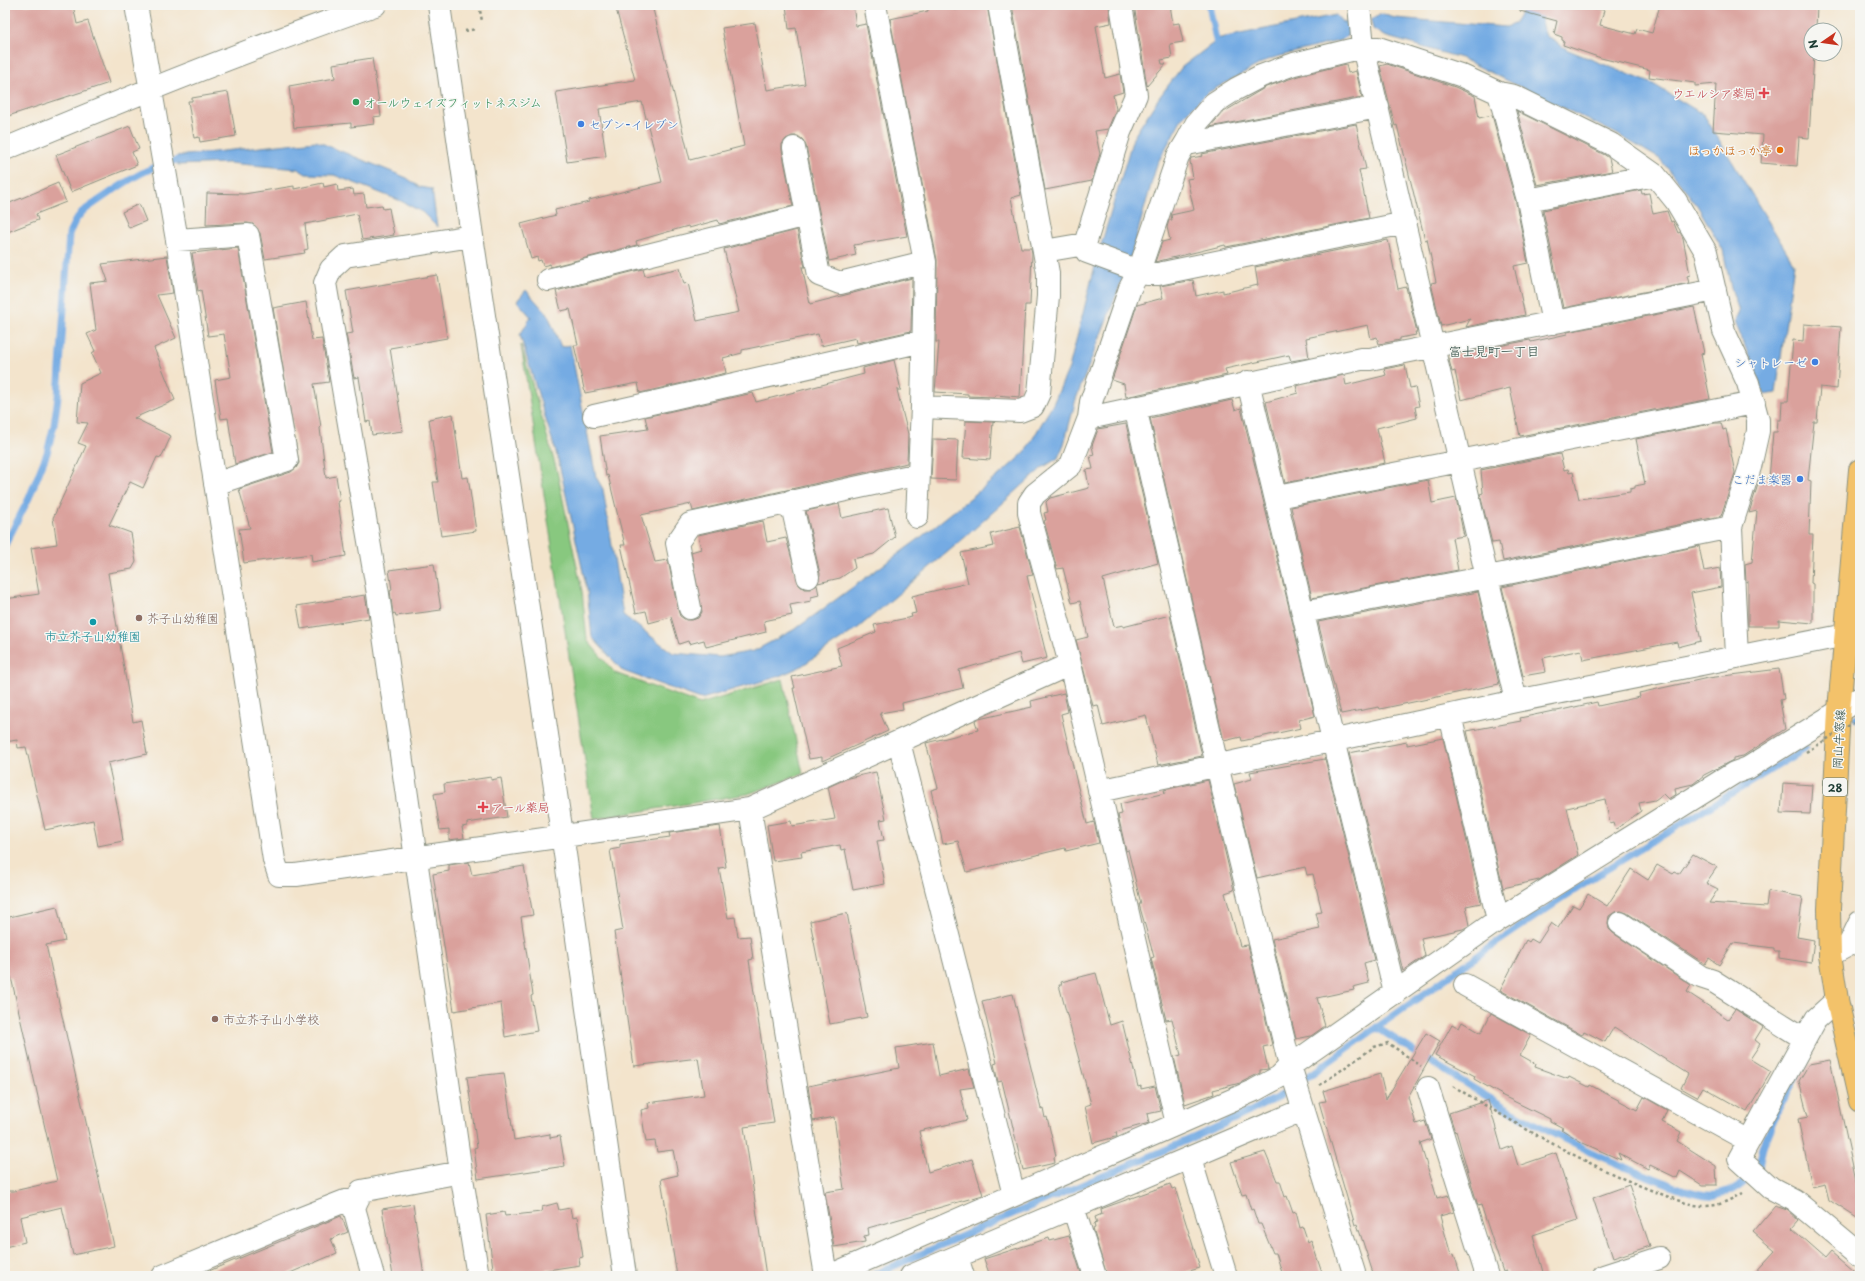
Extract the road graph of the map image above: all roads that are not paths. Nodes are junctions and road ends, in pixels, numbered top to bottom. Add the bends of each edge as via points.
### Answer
1 (136, 5) edge
2 (375, 5) edge
3 (439, 5) edge
4 (875, 5) edge
5 (999, 5) edge
6 (1121, 5) edge
7 (1361, 27) edge
8 (151, 88) junction
9 (1499, 93) junction
10 (1378, 107) junction
11 (1187, 141) junction
12 (794, 148) dead end
13 (5, 149) edge
14 (1655, 174) junction
15 (1528, 200) junction
16 (807, 215) junction
17 (1405, 223) junction
18 (472, 236) junction
19 (177, 240) junction
20 (1090, 250) junction
21 (1044, 251) junction
22 (924, 262) junction
23 (1135, 269) junction
24 (548, 280) dead end
25 (1715, 290) junction
26 (1553, 323) junction
27 (923, 341) junction
28 (1434, 346) junction
29 (1248, 382) junction
30 (1754, 403) junction
31 (922, 407) junction
32 (1135, 407) junction
33 (594, 416) dead end
34 (1090, 418) junction
35 (1461, 460) junction
36 (1860, 470) edge
37 (919, 474) junction
38 (215, 484) junction
39 (1277, 497) junction
40 (791, 501) junction
41 (918, 517) dead end
42 (1731, 527) junction
43 (808, 577) dead end
44 (1488, 578) junction
45 (690, 608) dead end
46 (1304, 612) junction
47 (1846, 635) junction
48 (1737, 657) junction
49 (1070, 664) junction
50 (1860, 698) edge
51 (1516, 701) junction
52 (1450, 715) junction
53 (1846, 717) junction
54 (1333, 740) junction
55 (899, 742) junction
56 (1217, 765) junction
57 (1099, 791) junction
58 (750, 808) junction
59 (562, 835) junction
60 (416, 856) junction
61 (1498, 920) junction
62 (1860, 922) edge
63 (1620, 923) dead end
64 (1830, 955) junction
65 (1465, 985) dead end
66 (1396, 993) junction
67 (1837, 1000) junction
68 (1805, 1039) junction
69 (1427, 1079) road end
70 (1296, 1090) junction
71 (1860, 1101) edge
72 (1177, 1124) junction
73 (1749, 1141) junction
74 (1190, 1158) junction
75 (460, 1172) junction
76 (1014, 1195) junction
77 (358, 1199) junction
78 (1073, 1207) junction
79 (1860, 1255) edge
80 (1659, 1258) dead end
81 (960, 1266) edge
82 (164, 1276) edge
83 (373, 1276) edge
84 (478, 1276) edge
85 (625, 1276) edge
86 (827, 1276) edge
87 (912, 1276) edge
88 (1095, 1276) edge
89 (1226, 1276) edge
90 (1355, 1276) edge
91 (1486, 1276) edge
92 (1604, 1276) edge

1 - 8 street
2 - 8 street
3 - 18 street
4 - 22 street
5 - 21 street
6 - 20 street via 1136,96 1120,132
7 - 9 street via 1378,48 1460,75
7 - 10 street
7 - 11 street via 1294,64 1261,76 1214,104 1196,124
8 - 13 street
8 - 19 street
9 - 14 street via 1514,96 1611,144
9 - 15 street
10 - 11 street via 1192,144
10 - 17 street
11 - 23 street via 1178,156
12 - 16 street
14 - 15 street
14 - 25 street via 1676,201 1706,252
15 - 26 street
16 - 22 street via 819,275 840,283
16 - 24 street
17 - 23 street via 1158,274 1147,274
17 - 28 street
18 - 59 street
18 - 60 street via 345,256 331,269 325,283 378,594
19 - 38 street
19 - 38 street via 248,235 287,460
20 - 21 street
20 - 23 street
21 - 31 street via 1048,273 1048,296 1040,393 1033,406 1020,411
22 - 27 street
23 - 34 street via 1092,402
25 - 26 street
25 - 30 street via 1724,331 1748,383
26 - 28 street
27 - 31 street
27 - 33 street
28 - 29 street
28 - 35 street
29 - 32 street
29 - 39 street
30 - 35 street
30 - 42 street via 1758,431 1750,467
31 - 37 street
32 - 34 street
32 - 56 street
34 - 49 street via 1071,465 1035,494 1029,503 1029,513
35 - 39 street
35 - 44 street
36 - 47 main road, 岡山牛窓線 / 28
37 - 40 street
37 - 41 street
38 - 60 street via 274,860 279,875 296,875
39 - 46 street
40 - 43 street
40 - 45 street via 690,524 678,543
42 - 44 street
42 - 48 street
44 - 46 street
44 - 51 street
46 - 54 street
47 - 48 street
47 - 53 main road, 岡山牛窓線 / 28
48 - 51 street
49 - 55 street
49 - 57 street
50 - 53 street
51 - 52 street
52 - 54 street
52 - 61 street
53 - 61 street via 1734,773
53 - 64 main road, 岡山牛窓線 / 28 via 1829,909
54 - 56 street
54 - 66 street
55 - 58 street
55 - 76 street
56 - 57 street
56 - 70 street
57 - 72 street
58 - 59 street
58 - 86 street
59 - 60 street
59 - 85 street
60 - 75 street
61 - 66 street
62 - 64 street via 1849,945
63 - 68 street via 1700,976 1713,981
64 - 67 main road, 岡山牛窓線 / 28
65 - 73 street
66 - 70 street
67 - 68 street via 1816,1019
67 - 71 main road, 岡山牛窓線 / 28
68 - 73 street
69 - 91 street
70 - 72 street via 1278,1077 1255,1090
70 - 74 street
70 - 90 street
72 - 76 street
73 - 79 street via 1739,1159 1771,1188 1794,1200
74 - 78 street
74 - 89 street
75 - 77 street via 361,1191
75 - 84 street
76 - 86 street
77 - 82 street via 345,1201 294,1221
77 - 83 street via 354,1208
78 - 81 street
78 - 88 street
80 - 92 street
81 - 87 street

